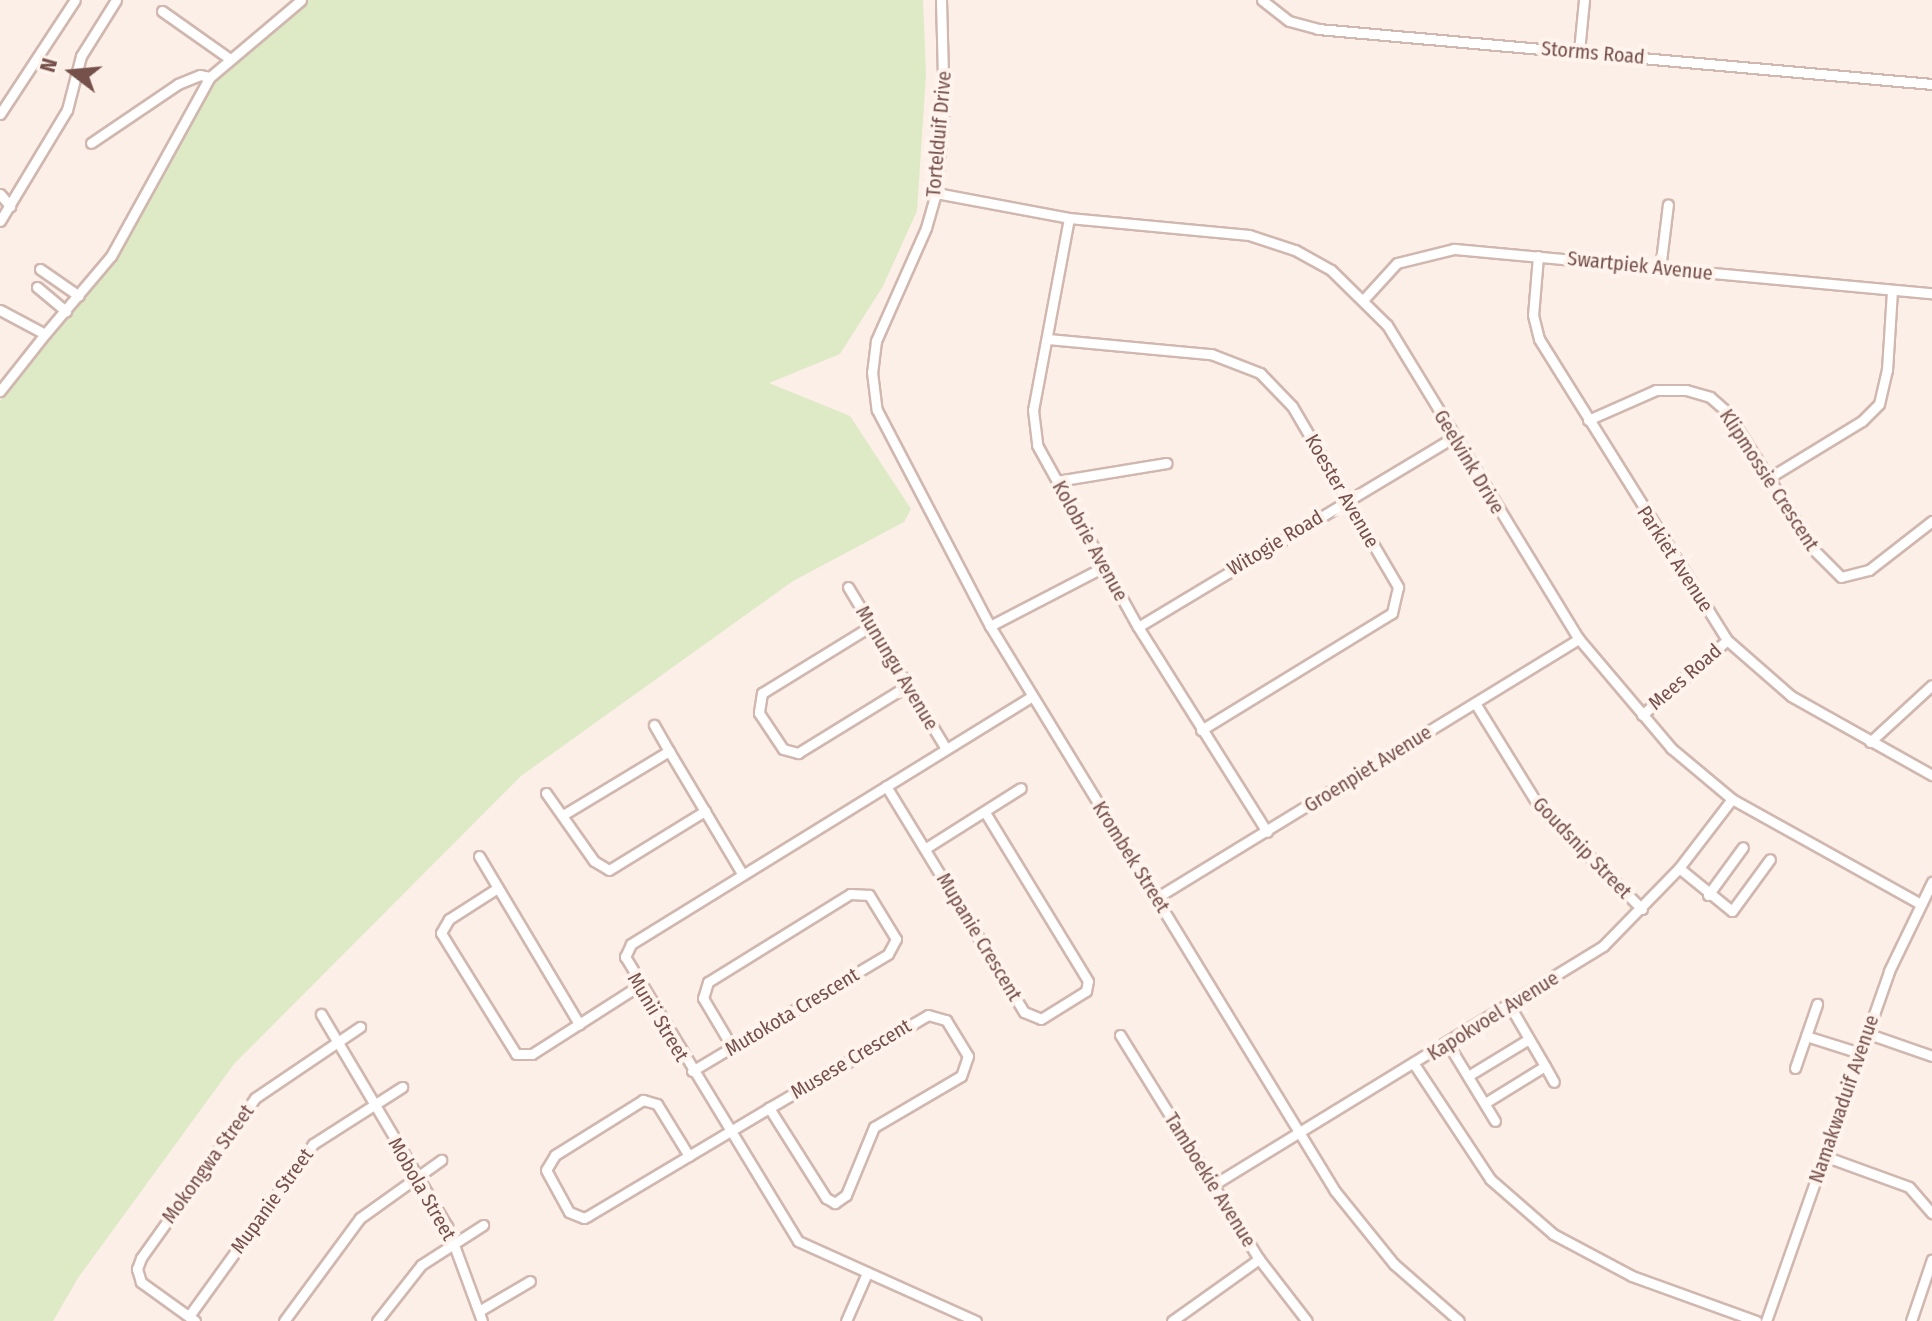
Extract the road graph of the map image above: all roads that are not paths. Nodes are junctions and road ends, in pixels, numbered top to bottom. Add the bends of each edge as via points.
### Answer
1 (75, 0) edge
2 (116, 0) edge
3 (301, 0) edge
4 (941, 0) edge
5 (1262, 0) edge
6 (1584, 0) edge
7 (162, 11) dead end
8 (1579, 51) junction
9 (230, 59) junction
10 (210, 77) junction
11 (1932, 84) edge
12 (0, 114) edge
13 (91, 143) dead end
14 (936, 193) junction
15 (0, 194) edge
16 (1668, 204) dead end
17 (10, 206) junction
18 (1069, 218) junction
19 (0, 221) edge
20 (1538, 256) junction
21 (40, 269) dead end
22 (1660, 269) junction
23 (37, 287) dead end
24 (1892, 290) junction
25 (1932, 293) edge
26 (79, 296) junction
27 (1365, 298) junction
28 (0, 310) edge
29 (66, 311) junction
30 (45, 334) junction
31 (1048, 339) junction
32 (874, 352) joint
33 (0, 391) edge
34 (1588, 420) junction
35 (1454, 437) junction
36 (1167, 463) dead end
37 (1767, 479) junction
38 (1057, 481) junction
39 (1348, 499) junction
40 (1931, 523) edge
41 (1104, 567) junction
42 (848, 587) dead end
43 (871, 626) junction
44 (990, 626) junction
45 (1138, 627) junction
46 (1579, 639) junction
47 (1727, 640) junction
48 (1932, 685) edge
49 (907, 686) junction
50 (1032, 696) junction
51 (1475, 703) junction
52 (1642, 715) junction
53 (654, 725) dead end
54 (1201, 730) junction
55 (1870, 742) junction
56 (946, 749) junction
57 (669, 751) junction
58 (1932, 775) edge
59 (886, 786) junction
60 (1021, 788) dead end
61 (546, 793) dead end
62 (1732, 799) junction
63 (705, 811) junction
64 (985, 812) junction
65 (563, 815) junction
66 (1267, 832) junction
67 (1743, 847) dead end
68 (926, 848) junction
69 (479, 856) dead end
70 (1770, 859) dead end
71 (1679, 868) junction
72 (743, 875) junction
73 (1932, 882) edge
74 (496, 889) junction
75 (1708, 895) junction
76 (1156, 898) junction
77 (1919, 903) junction
78 (1642, 909) junction
79 (640, 985) junction
80 (1817, 1004) dead end
81 (1510, 1006) junction
82 (321, 1014) dead end
83 (579, 1024) junction
84 (360, 1027) dead end
85 (1866, 1033) junction
86 (1120, 1035) dead end
87 (1806, 1036) junction
88 (1529, 1039) junction
89 (335, 1043) junction
90 (1448, 1044) junction
91 (732, 1047) junction
92 (1860, 1053) junction
93 (1932, 1056) edge
94 (1414, 1064) junction
95 (1545, 1066) junction
96 (1795, 1068) dead end
97 (692, 1071) junction
98 (1468, 1076) junction
99 (1554, 1082) dead end
100 (402, 1087) dead end
101 (1485, 1103) junction
102 (373, 1106) junction
103 (769, 1108) junction
104 (1495, 1121) dead end
105 (728, 1132) junction
106 (1300, 1132) junction
107 (689, 1156) junction
108 (1824, 1156) junction
109 (441, 1160) dead end
110 (418, 1177) junction
111 (1213, 1185) junction
112 (1932, 1213) edge
113 (483, 1225) dead end
114 (454, 1243) junction
115 (1259, 1259) junction
116 (1932, 1259) edge
117 (867, 1273) junction
118 (530, 1281) dead end
119 (481, 1316) edge
120 (192, 1319) edge
121 (284, 1321) edge
122 (377, 1321) edge
123 (846, 1321) edge
124 (976, 1321) edge
125 (1172, 1321) edge
126 (1307, 1321) edge
127 (1459, 1321) edge
128 (1756, 1321) edge
129 (1766, 1321) edge
130 (1911, 1321) edge

1 - 12 street
2 - 17 street via 81,56 67,110
3 - 9 street
4 - 14 street, Tortelduif Drive via 945,98
5 - 8 street, Storms Road via 1307,27
6 - 8 street
7 - 9 street
8 - 11 street, Storms Road
9 - 10 street
10 - 13 street via 200,75 178,84
10 - 26 street via 127,229
14 - 18 street, Geelvink Drive
14 - 32 street, Tortelduif Drive
15 - 17 street
16 - 22 street
17 - 19 street
18 - 27 street, Geelvink Drive via 1268,239 1319,261
18 - 31 street, Kolobrie Avenue
20 - 22 street, Swartpiek Avenue
20 - 27 street, Swartpiek Avenue via 1454,249 1415,256 1389,270
20 - 34 street, Parkiet Avenue via 1536,332
21 - 26 street
22 - 24 street, Swartpiek Avenue
23 - 29 street
24 - 25 street, Swartpiek Avenue
24 - 37 street via 1887,370 1879,404 1862,421
26 - 29 street
27 - 35 street, Geelvink Drive
28 - 30 street
29 - 30 street
30 - 33 street
31 - 38 street, Kolobrie Avenue via 1032,423 1037,445
31 - 39 street, Koester Avenue via 1211,354 1250,366 1282,391
32 - 44 street, Krombek Street via 873,384 884,428
34 - 37 street, Klipmossie Crescent via 1641,393 1698,393 1727,412
34 - 47 street, Parkiet Avenue
35 - 39 street, Witogie Road
35 - 46 street, Geelvink Drive
36 - 38 street
37 - 40 street, Klipmossie Crescent via 1825,566 1841,577 1869,570
38 - 41 street, Kolobrie Avenue
39 - 45 street, Witogie Road
39 - 54 street, Koester Avenue via 1398,587 1395,610
41 - 44 street
41 - 45 street, Kolobrie Avenue
42 - 43 street, Munungu Avenue
43 - 49 street, Munungu Avenue
43 - 49 street via 762,693 759,713 783,749 798,753
44 - 50 street, Krombek Street
45 - 54 street, Kolobrie Avenue
46 - 51 street, Groenpiet Avenue
46 - 52 street, Geelvink Drive
47 - 52 street, Mees Road
47 - 55 street, Parkiet Avenue via 1791,696
48 - 55 street
49 - 56 street, Munungu Avenue
50 - 56 street, Munii Street
50 - 76 street, Krombek Street
51 - 66 street, Groenpiet Avenue
51 - 78 street, Goudsnip Street via 1538,805
52 - 62 street, Geelvink Drive via 1681,758
53 - 57 street
54 - 66 street, Kolobrie Avenue
55 - 58 street, Parkiet Avenue
56 - 59 street, Munii Street
57 - 63 street
57 - 65 street
59 - 68 street, Mupanie Crescent
59 - 72 street, Munii Street
60 - 64 street
61 - 65 street
62 - 71 street, Kapokvoel Avenue
62 - 77 street, Geelvink Drive
63 - 65 street via 609,870 594,861
63 - 72 street
64 - 68 street
64 - 68 street, Mupanie Crescent via 1088,981 1086,991 1048,1017 1036,1019 1024,1012
66 - 76 street, Groenpiet Avenue
67 - 75 street
69 - 74 street
70 - 75 street via 1732,911
71 - 75 street
71 - 78 street, Kapokvoel Avenue
72 - 79 street, Munii Street via 631,944 625,960
73 - 77 street, Namakwaduif Avenue
74 - 83 street
74 - 83 street via 449,919 441,930 479,1000 520,1056
76 - 106 street, Krombek Street
77 - 85 street, Namakwaduif Avenue
78 - 81 street, Kapokvoel Avenue via 1603,946
79 - 83 street
79 - 97 street, Munii Street
80 - 87 street
81 - 88 street
81 - 90 street, Kapokvoel Avenue
82 - 89 street, Mobola Street
84 - 89 street, Mokongwa Street
85 - 92 street, Namakwaduif Avenue
85 - 93 street
86 - 111 street, Tamboekie Avenue
87 - 92 street
87 - 96 street
88 - 95 street
88 - 98 street
89 - 102 street, Mobola Street
89 - 120 street, Mokongwa Street via 255,1098 138,1263 141,1282
90 - 94 street, Kapokvoel Avenue
90 - 98 street
91 - 91 street, Mutokota Crescent via 891,951 895,935 873,899 857,892 708,982 703,998
91 - 97 street, Mutokota Crescent
92 - 108 street, Namakwaduif Avenue
94 - 106 street, Kapokvoel Avenue
94 - 128 street via 1490,1179 1553,1234 1632,1276
95 - 99 street
95 - 101 street
97 - 105 street, Munii Street
98 - 101 street
100 - 102 street
101 - 104 street
102 - 110 street, Mobola Street
102 - 120 street, Mupanie Street via 313,1144
103 - 103 street, Musese Crescent via 932,1013 946,1020 968,1056 961,1076 874,1127 846,1195 835,1203 826,1198
103 - 105 street, Musese Crescent
105 - 107 street, Musese Crescent
105 - 117 street, Munii Street via 798,1241
106 - 111 street, Kapokvoel Avenue
106 - 127 street, Krombek Street via 1362,1227 1401,1271
107 - 107 street, Musese Crescent via 584,1218 569,1212 546,1170 555,1155 643,1100 657,1104
108 - 112 street via 1909,1187
108 - 129 street, Namakwaduif Avenue
109 - 110 street
110 - 114 street, Mobola Street
110 - 121 street via 360,1218
111 - 115 street, Tamboekie Avenue
113 - 114 street
114 - 119 street, Mobola Street
114 - 122 street via 415,1271
115 - 125 street
115 - 126 street, Tamboekie Avenue
116 - 130 street
117 - 123 street
117 - 124 street, Munii Street
118 - 119 street

